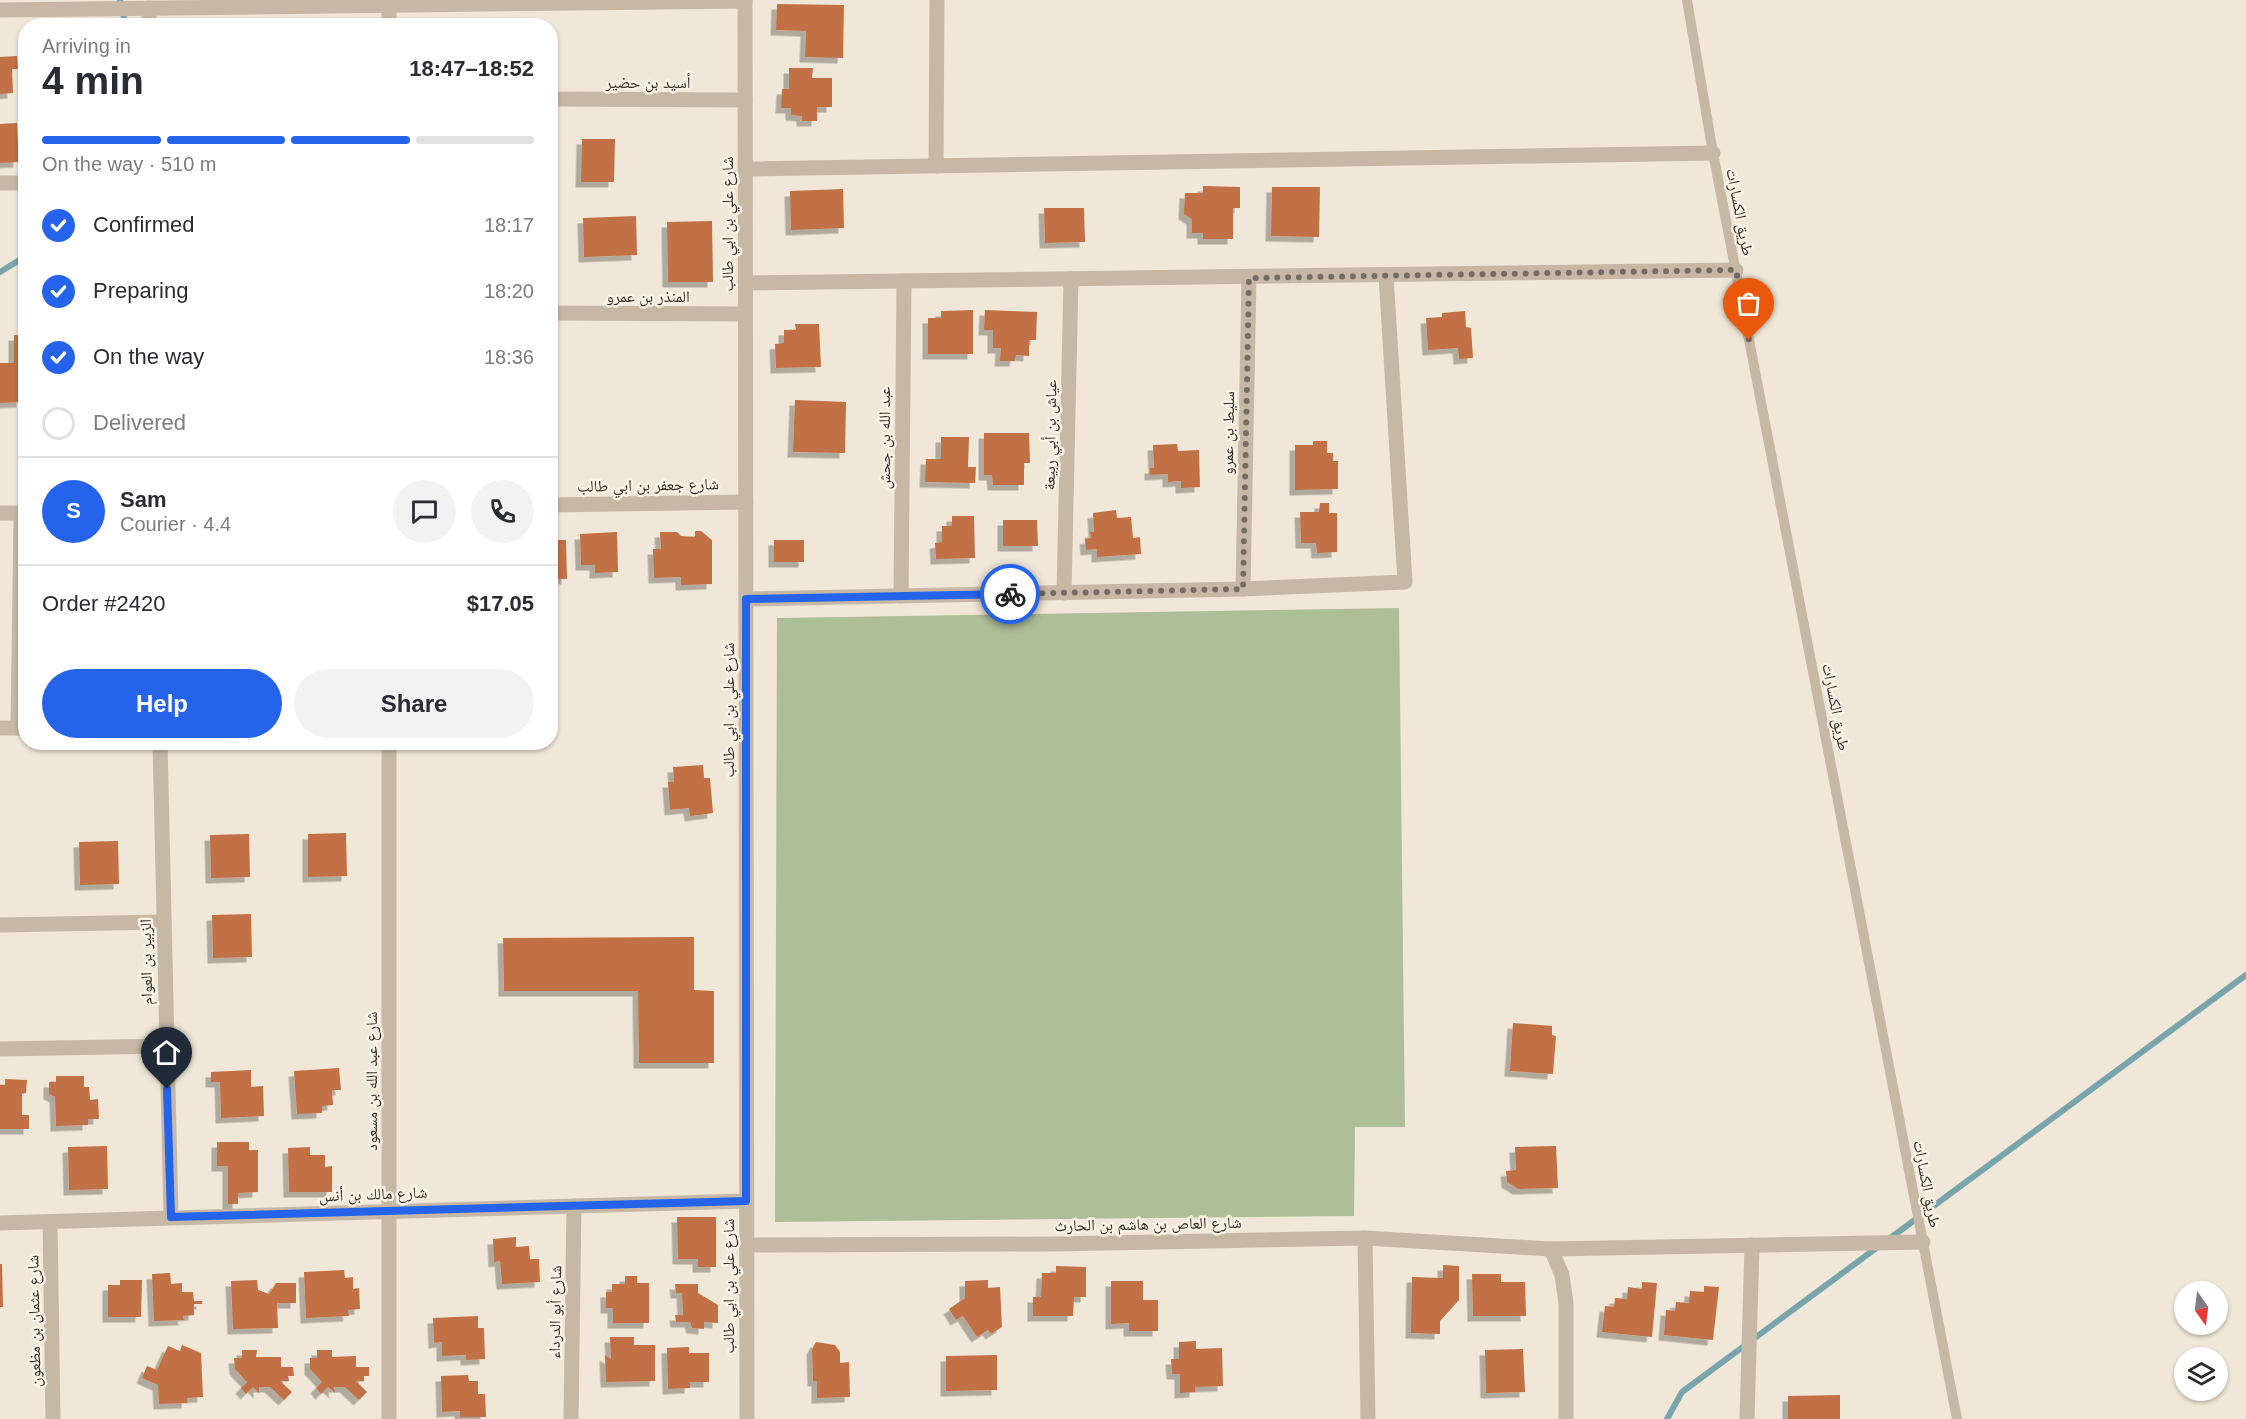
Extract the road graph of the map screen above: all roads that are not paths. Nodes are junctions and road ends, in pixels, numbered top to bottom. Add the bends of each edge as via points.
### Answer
1 (937, 0) edge
2 (1687, 0) edge
3 (745, 1) edge
4 (389, 3) edge
5 (20, 5) edge
6 (149, 8) junction
7 (0, 10) edge
8 (149, 18) edge
9 (558, 99) edge
10 (745, 100) junction
11 (1713, 153) junction
12 (936, 166) junction
13 (745, 169) junction
14 (0, 183) edge
15 (18, 183) edge
16 (1736, 270) junction
17 (1386, 275) junction
18 (1249, 278) junction
19 (1071, 279) junction
20 (904, 281) junction
21 (746, 283) junction
22 (558, 313) edge
23 (746, 314) junction
24 (746, 502) junction
25 (558, 505) edge
26 (0, 513) edge
27 (18, 513) edge
28 (1243, 589) junction
29 (1064, 592) junction
30 (901, 596) junction
31 (746, 599) junction
32 (0, 728) edge
33 (18, 728) edge
34 (160, 750) edge
35 (389, 750) edge
36 (164, 922) junction
37 (0, 925) edge
38 (166, 1046) junction
39 (0, 1049) edge
40 (746, 1201) junction
41 (574, 1206) junction
42 (389, 1212) junction
43 (171, 1217) junction
44 (50, 1222) junction
45 (0, 1223) edge
46 (1365, 1238) junction
47 (1923, 1242) junction
48 (746, 1245) junction
49 (1752, 1245) junction
50 (1551, 1249) junction
51 (53, 1419) edge
52 (389, 1419) edge
53 (571, 1419) edge
54 (747, 1419) edge
55 (1368, 1419) edge
56 (1566, 1419) edge
57 (1747, 1419) edge
58 (1957, 1419) edge

1 - 12 street
2 - 11 lane, طريق الكسارات
3 - 4 street
3 - 10 street, شارع علي بن ابي طالب
4 - 6 street
5 - 6 street
5 - 7 street
6 - 8 street
9 - 10 street, أسيد بن حضير
10 - 13 street, شارع علي بن ابي طالب
11 - 12 street
11 - 16 lane, طريق الكسارات
12 - 13 street
13 - 21 street, شارع علي بن ابي طالب
14 - 15 street
16 - 17 street
16 - 47 lane, طريق الكسارات
17 - 18 street
17 - 28 street via 1405,582
18 - 19 street
18 - 28 street, سليط بن عمرو
19 - 20 street
19 - 29 street, عياش بن أبي ربيعة
20 - 21 street
20 - 30 street, عبد الله بن جحش
21 - 23 street, شارع علي بن ابي طالب
22 - 23 street, المنذر بن عمرو
23 - 24 street, شارع علي بن ابي طالب
24 - 25 street, شارع جعفر بن ابي طالب
24 - 31 street, شارع علي بن ابي طالب
26 - 27 street
28 - 29 street
29 - 30 street
30 - 31 street
31 - 40 street, شارع علي بن ابي طالب
32 - 33 street
34 - 36 street, الزبير بن العوام
35 - 42 street, شارع عبد الله بن مسعود
36 - 37 street
36 - 38 street, الزبير بن العوام
38 - 39 street
38 - 43 street, الزبير بن العوام
40 - 41 street, شارع مالك بن أنس
40 - 48 street, شارع علي بن ابي طالب
41 - 42 street, شارع مالك بن أنس
41 - 53 street, شارع أبو الدرداء
42 - 43 street, شارع مالك بن أنس
42 - 52 street, شارع عبد الله بن مسعود
43 - 44 street, شارع مالك بن أنس
44 - 45 street, شارع مالك بن أنس
44 - 51 street, شارع عثمان بن مظعون
46 - 48 street, شارع العاص بن هاشم بن الحارث
46 - 50 street, شارع العاص بن هاشم بن الحارث
46 - 55 street
47 - 49 street, شارع العاص بن هاشم بن الحارث
47 - 58 lane, طريق الكسارات
48 - 54 street, شارع علي بن ابي طالب
49 - 50 street, شارع العاص بن هاشم بن الحارث
49 - 57 street
50 - 56 street via 1562,1275 1566,1303

